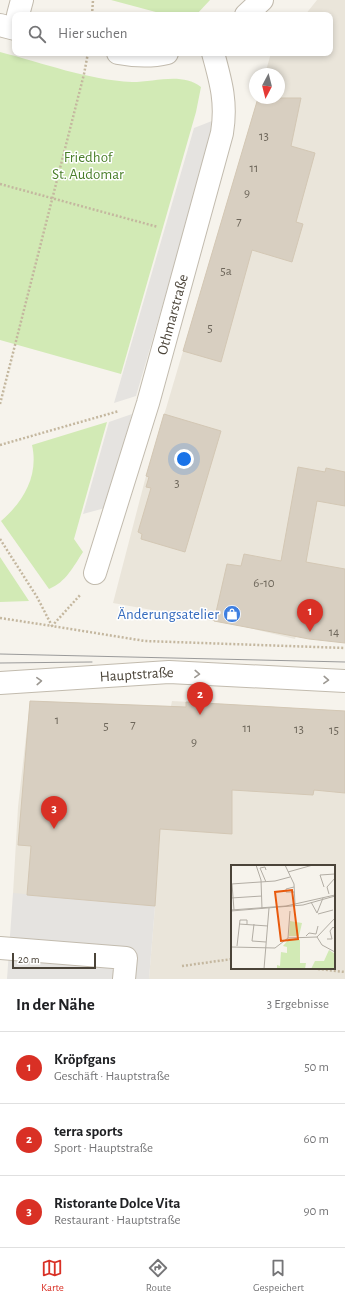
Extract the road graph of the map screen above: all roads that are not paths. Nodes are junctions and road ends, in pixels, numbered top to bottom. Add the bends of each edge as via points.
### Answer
1 (22, 0) edge
2 (262, 0) edge
3 (19, 12) edge
4 (249, 12) edge
5 (0, 25) edge
6 (12, 28) edge
7 (214, 56) edge
8 (95, 573) road end
9 (345, 681) edge
10 (0, 683) edge
11 (0, 948) edge
12 (124, 979) edge

1 - 3 street
2 - 4 street
5 - 6 street
7 - 8 street, Othmarstraße via 224,94 222,133 148,403
10 -> 9 street, Hauptstraße via 169,672
11 - 12 street via 126,958

